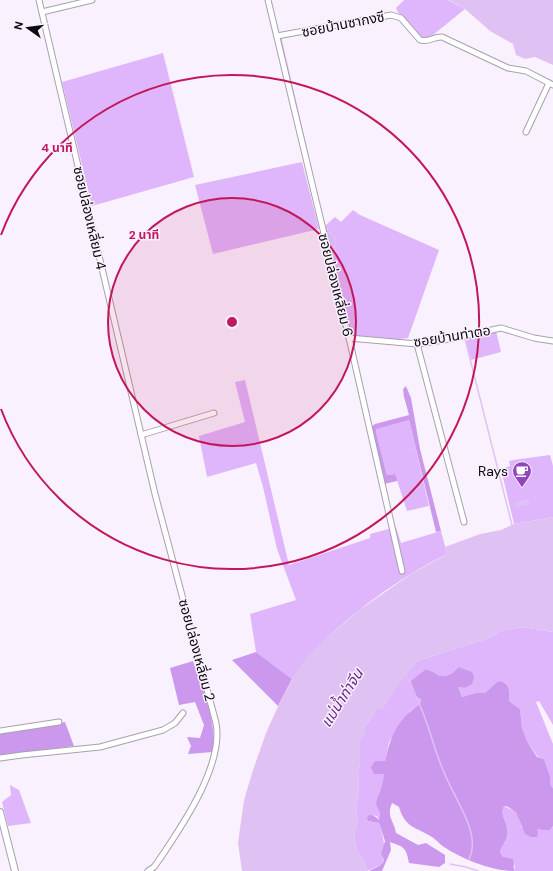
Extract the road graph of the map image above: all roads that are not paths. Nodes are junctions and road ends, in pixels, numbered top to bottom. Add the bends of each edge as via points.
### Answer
1 (39, 0) edge
2 (92, 0) edge
3 (268, 0) edge
4 (42, 12) junction
5 (277, 36) junction
6 (551, 84) edge
7 (526, 132) dead end
8 (349, 338) junction
9 (553, 341) edge
10 (417, 344) junction
11 (136, 413) joint
12 (214, 413) dead end
13 (141, 434) junction
14 (464, 522) dead end
15 (402, 571) dead end
16 (183, 713) dead end
17 (59, 722) dead end
18 (0, 731) edge
19 (0, 758) edge
20 (0, 812) edge
21 (15, 871) edge
22 (148, 871) edge

1 - 4 street, ซอยปล่องเหลี่ยม 4
2 - 4 street
3 - 5 street, ซอยปล่องเหลี่ยม 6
4 - 11 street, ซอยปล่องเหลี่ยม 4
5 - 6 street, ซอยบ้านซากงซี via 391,15 401,18 420,40 428,41 442,37 508,68 526,71
5 - 8 street, ซอยปล่องเหลี่ยม 6
6 - 7 street
8 - 10 street, ซอยบ้านท่าตอ
8 - 15 street, ซอยปล่องเหลี่ยม 6
9 - 10 street, ซอยบ้านท่าตอ via 501,328
10 - 14 street
11 - 13 street, ซอยปล่องเหลี่ยม 2
12 - 13 street
13 - 22 street, ซอยปล่องเหลี่ยม 2 via 218,734 215,755 198,797 159,860
16 - 19 street via 175,723 163,730 100,747
17 - 18 street
20 - 21 street

